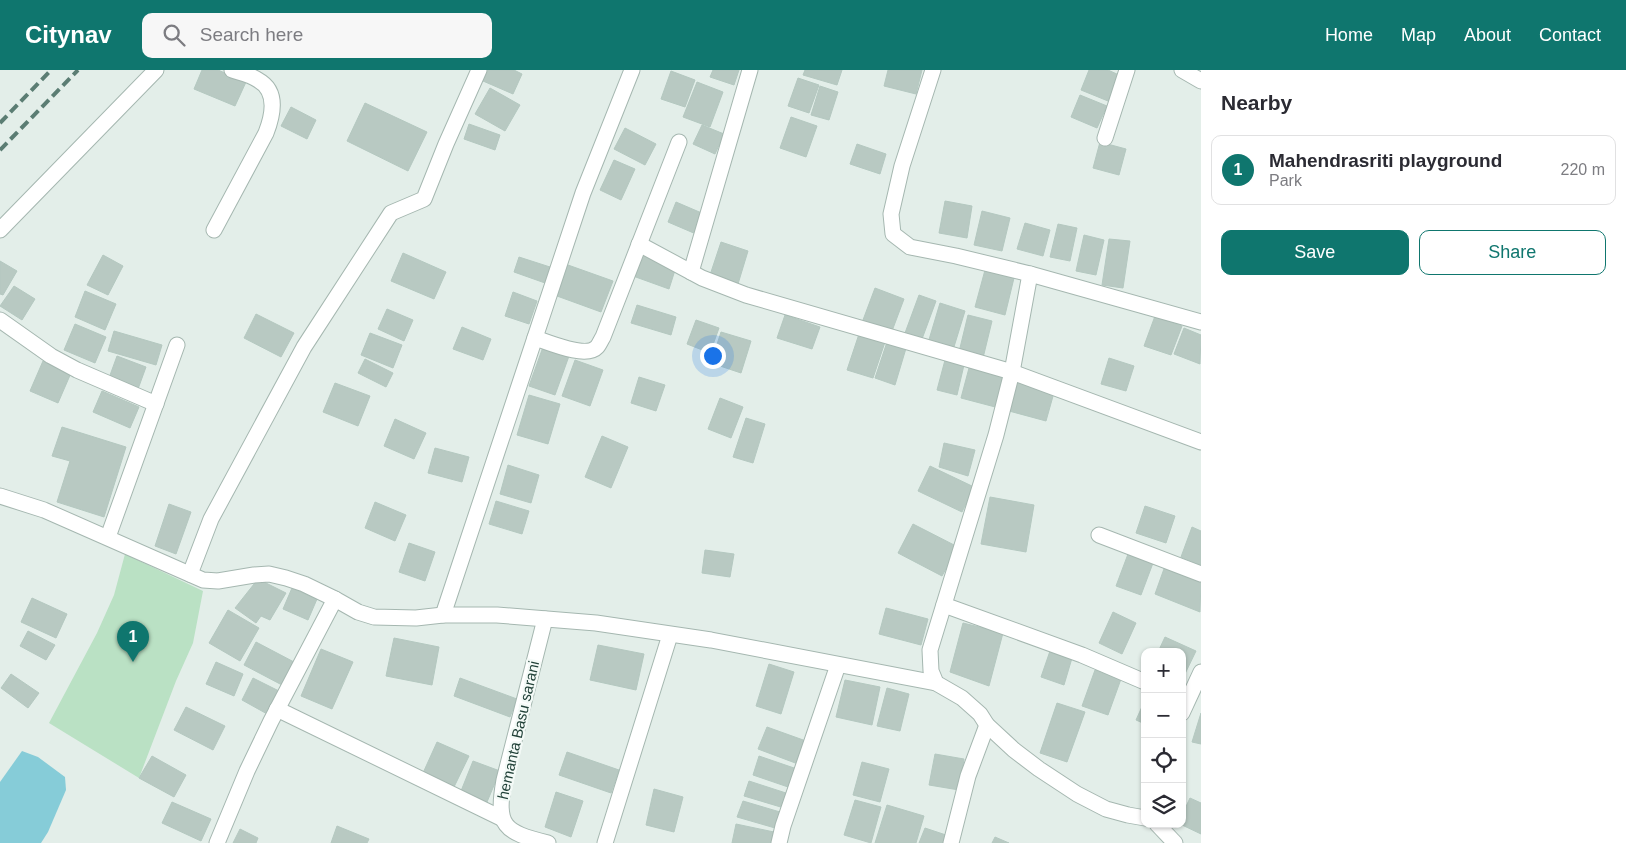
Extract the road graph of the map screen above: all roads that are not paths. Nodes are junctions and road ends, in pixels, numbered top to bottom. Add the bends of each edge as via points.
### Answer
1 (156, 70) edge
2 (232, 70) edge
3 (479, 70) edge
4 (632, 70) edge
5 (750, 70) edge
6 (933, 70) edge
7 (1127, 70) edge
8 (1182, 70) edge
9 (1201, 80) edge
10 (1104, 138) dead end
11 (679, 142) dead end
12 (0, 230) edge
13 (214, 230) dead end
14 (639, 244) junction
15 (691, 272) junction
16 (1030, 274) junction
17 (0, 320) edge
18 (1201, 322) edge
19 (535, 338) junction
20 (177, 345) dead end
21 (1012, 372) junction
22 (156, 404) junction
23 (1201, 442) edge
24 (0, 496) edge
25 (1099, 534) dead end
26 (108, 537) junction
27 (190, 574) junction
28 (1201, 574) edge
29 (335, 599) junction
30 (944, 606) junction
31 (443, 615) junction
32 (545, 619) junction
33 (670, 635) junction
34 (838, 665) junction
35 (1201, 672) edge
36 (1141, 680) edge
37 (936, 683) junction
38 (1188, 704) edge
39 (277, 709) junction
40 (988, 725) junction
41 (1141, 817) edge
42 (501, 818) junction
43 (1161, 828) edge
44 (217, 843) edge
45 (548, 843) edge
46 (605, 843) edge
47 (779, 843) edge
48 (951, 843) edge
49 (1175, 843) edge

1 - 12 street
2 - 13 street via 266,86 271,95 271,119
3 - 27 street via 424,199 391,213 304,347 211,519
4 - 19 street via 583,193
5 - 15 street
6 - 16 street via 890,214 893,234 910,247
7 - 10 street
8 - 9 street
11 - 14 street
14 - 15 street
14 - 19 street via 596,348 588,352 575,351
15 - 21 street via 777,305
16 - 18 street
16 - 21 street
17 - 22 street via 60,360
19 - 31 street
20 - 22 street
21 - 23 street
21 - 30 street
22 - 26 street
24 - 26 street via 44,510
25 - 28 street
26 - 27 street
27 - 29 street via 203,580 218,581 269,574 295,581
29 - 31 street via 374,617
29 - 39 street
30 - 36 street via 1082,655
30 - 37 street via 930,650 931,671
31 - 32 street
32 - 33 street via 596,623
32 - 42 street, hemanta Basu sarani via 504,780
33 - 34 street
33 - 46 street
34 - 37 street
34 - 47 street
35 - 38 street
37 - 40 street via 962,698
39 - 42 street
39 - 44 street
40 - 41 street via 1020,755 1077,794 1106,809
40 - 48 street via 968,776
42 - 45 street, hemanta Basu sarani via 512,831
43 - 49 street

